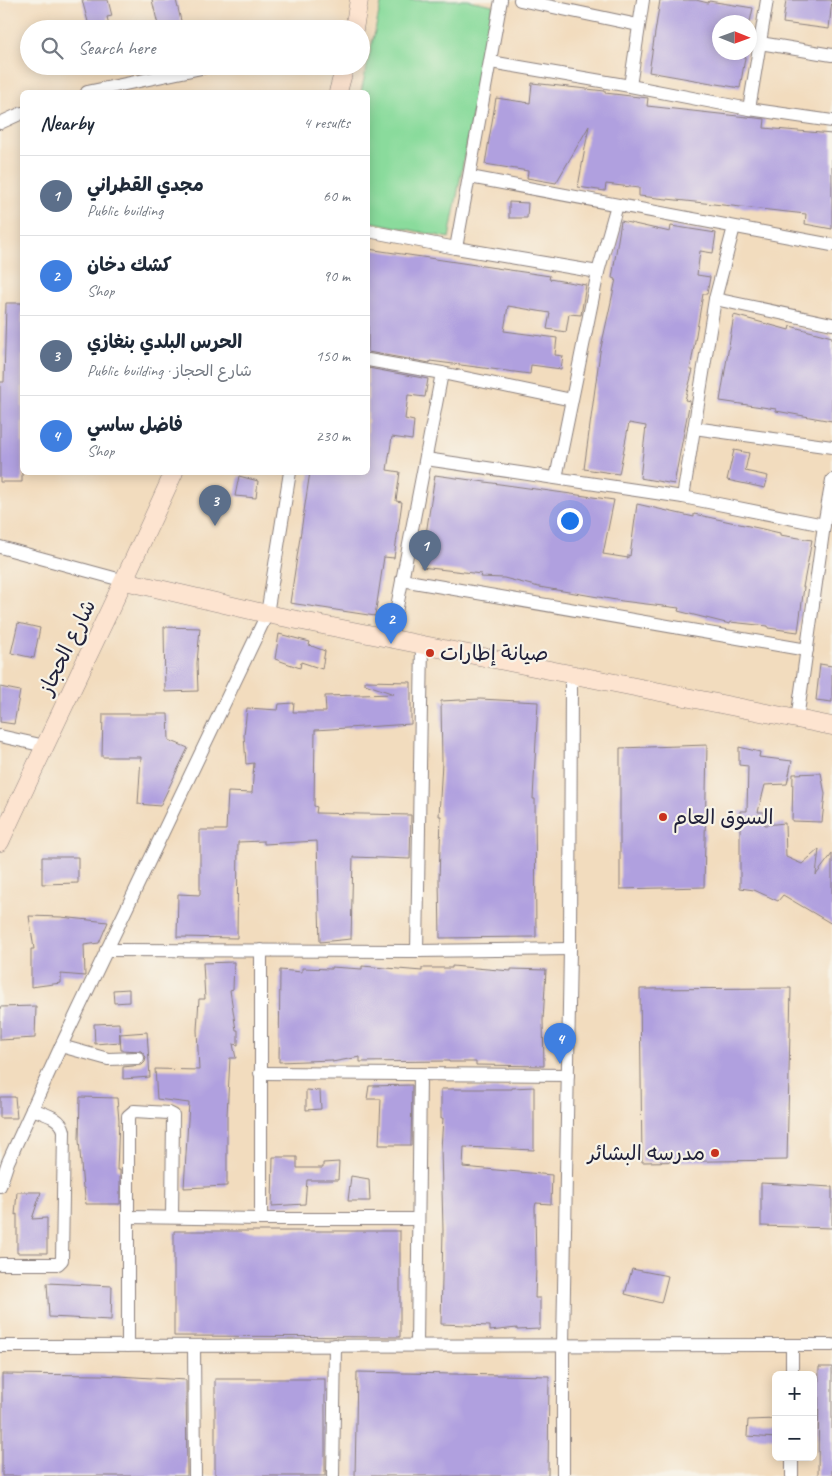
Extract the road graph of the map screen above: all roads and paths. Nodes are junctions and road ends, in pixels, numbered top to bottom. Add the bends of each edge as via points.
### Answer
1 (358, 0) edge
2 (502, 0) edge
3 (520, 0) edge
4 (642, 0) edge
5 (767, 0) edge
6 (355, 20) edge
7 (638, 25) junction
8 (760, 43) junction
9 (832, 54) edge
10 (491, 62) junction
11 (168, 75) edge
12 (343, 75) edge
13 (630, 86) junction
14 (97, 90) edge
15 (339, 90) edge
16 (749, 109) junction
17 (20, 114) edge
18 (832, 120) edge
19 (0, 123) edge
20 (470, 177) junction
21 (617, 205) junction
22 (734, 227) junction
23 (370, 231) edge
24 (832, 245) edge
25 (456, 248) junction
26 (598, 272) junction
27 (715, 299) junction
28 (832, 324) edge
29 (370, 360) edge
30 (442, 373) junction
31 (572, 400) junction
32 (694, 428) junction
33 (832, 447) edge
34 (426, 459) junction
35 (173, 475) edge
36 (290, 475) edge
37 (556, 478) junction
38 (832, 480) edge
39 (682, 497) junction
40 (824, 525) junction
41 (0, 547) edge
42 (402, 580) junction
43 (125, 581) junction
44 (267, 614) junction
45 (391, 638) junction
46 (422, 644) junction
47 (807, 650) junction
48 (570, 675) junction
49 (797, 720) junction
50 (832, 726) edge
51 (0, 736) edge
52 (44, 746) junction
53 (0, 842) edge
54 (570, 949) junction
55 (106, 950) junction
56 (261, 950) junction
57 (418, 951) junction
58 (61, 1046) junction
59 (138, 1058) dead end
60 (260, 1073) junction
61 (420, 1074) junction
62 (568, 1075) junction
63 (32, 1110) junction
64 (0, 1186) edge
65 (129, 1217) junction
66 (172, 1218) junction
67 (261, 1219) junction
68 (418, 1219) junction
69 (0, 1264) edge
70 (335, 1345) junction
71 (417, 1345) junction
72 (563, 1345) junction
73 (792, 1345) junction
74 (832, 1345) edge
75 (0, 1346) edge
76 (128, 1346) junction
77 (194, 1346) junction
78 (792, 1371) edge
79 (792, 1461) edge
80 (195, 1476) edge
81 (333, 1476) edge
82 (563, 1476) edge
83 (792, 1476) edge

1 - 6 street
2 - 10 street
3 - 7 street
4 - 7 street
5 - 8 street
7 - 13 street
8 - 9 street
8 - 16 street
10 - 13 street
10 - 20 street
11 - 14 street
12 - 15 street
13 - 16 street
16 - 18 street
17 - 19 street
20 - 21 street
20 - 25 street
21 - 22 street
21 - 26 street
22 - 24 street
22 - 27 street
23 - 25 street
25 - 26 street
26 - 31 street
27 - 28 street
27 - 32 street
29 - 30 street
30 - 31 street
30 - 34 street
31 - 37 street
32 - 33 street
32 - 39 street
34 - 37 street
34 - 42 street
35 - 43 street, شارع الحجاز
36 - 44 street
37 - 39 street
38 - 40 street
39 - 40 street
40 - 47 street
41 - 43 street
42 - 45 street
42 - 47 street
43 - 44 street
43 - 52 street, شارع الحجاز
44 - 45 street
44 - 55 street
45 - 46 street
46 - 48 street
46 - 57 street
47 - 49 street
48 - 49 street
48 - 54 street
49 - 50 street
51 - 52 street
52 - 53 street, شارع الحجاز
54 - 57 street
54 - 62 street
55 - 56 street
55 - 58 street
56 - 57 street
56 - 60 street
58 - 59 street via 108,1059
58 - 63 street
60 - 61 street
60 - 67 street
61 - 62 street
61 - 68 street
62 - 72 street
63 - 64 street
63 - 69 street via 56,1118 63,1125 62,1260 58,1264
65 - 66 street
65 - 66 street via 128,1116 134,1112 173,1115
65 - 76 street
66 - 67 street
67 - 68 street
68 - 71 street
70 - 71 street
70 - 77 street
70 - 81 street
71 - 72 street
72 - 73 street
72 - 82 street
73 - 74 street
73 - 78 street
75 - 76 street
76 - 77 street
77 - 80 street
79 - 83 street

